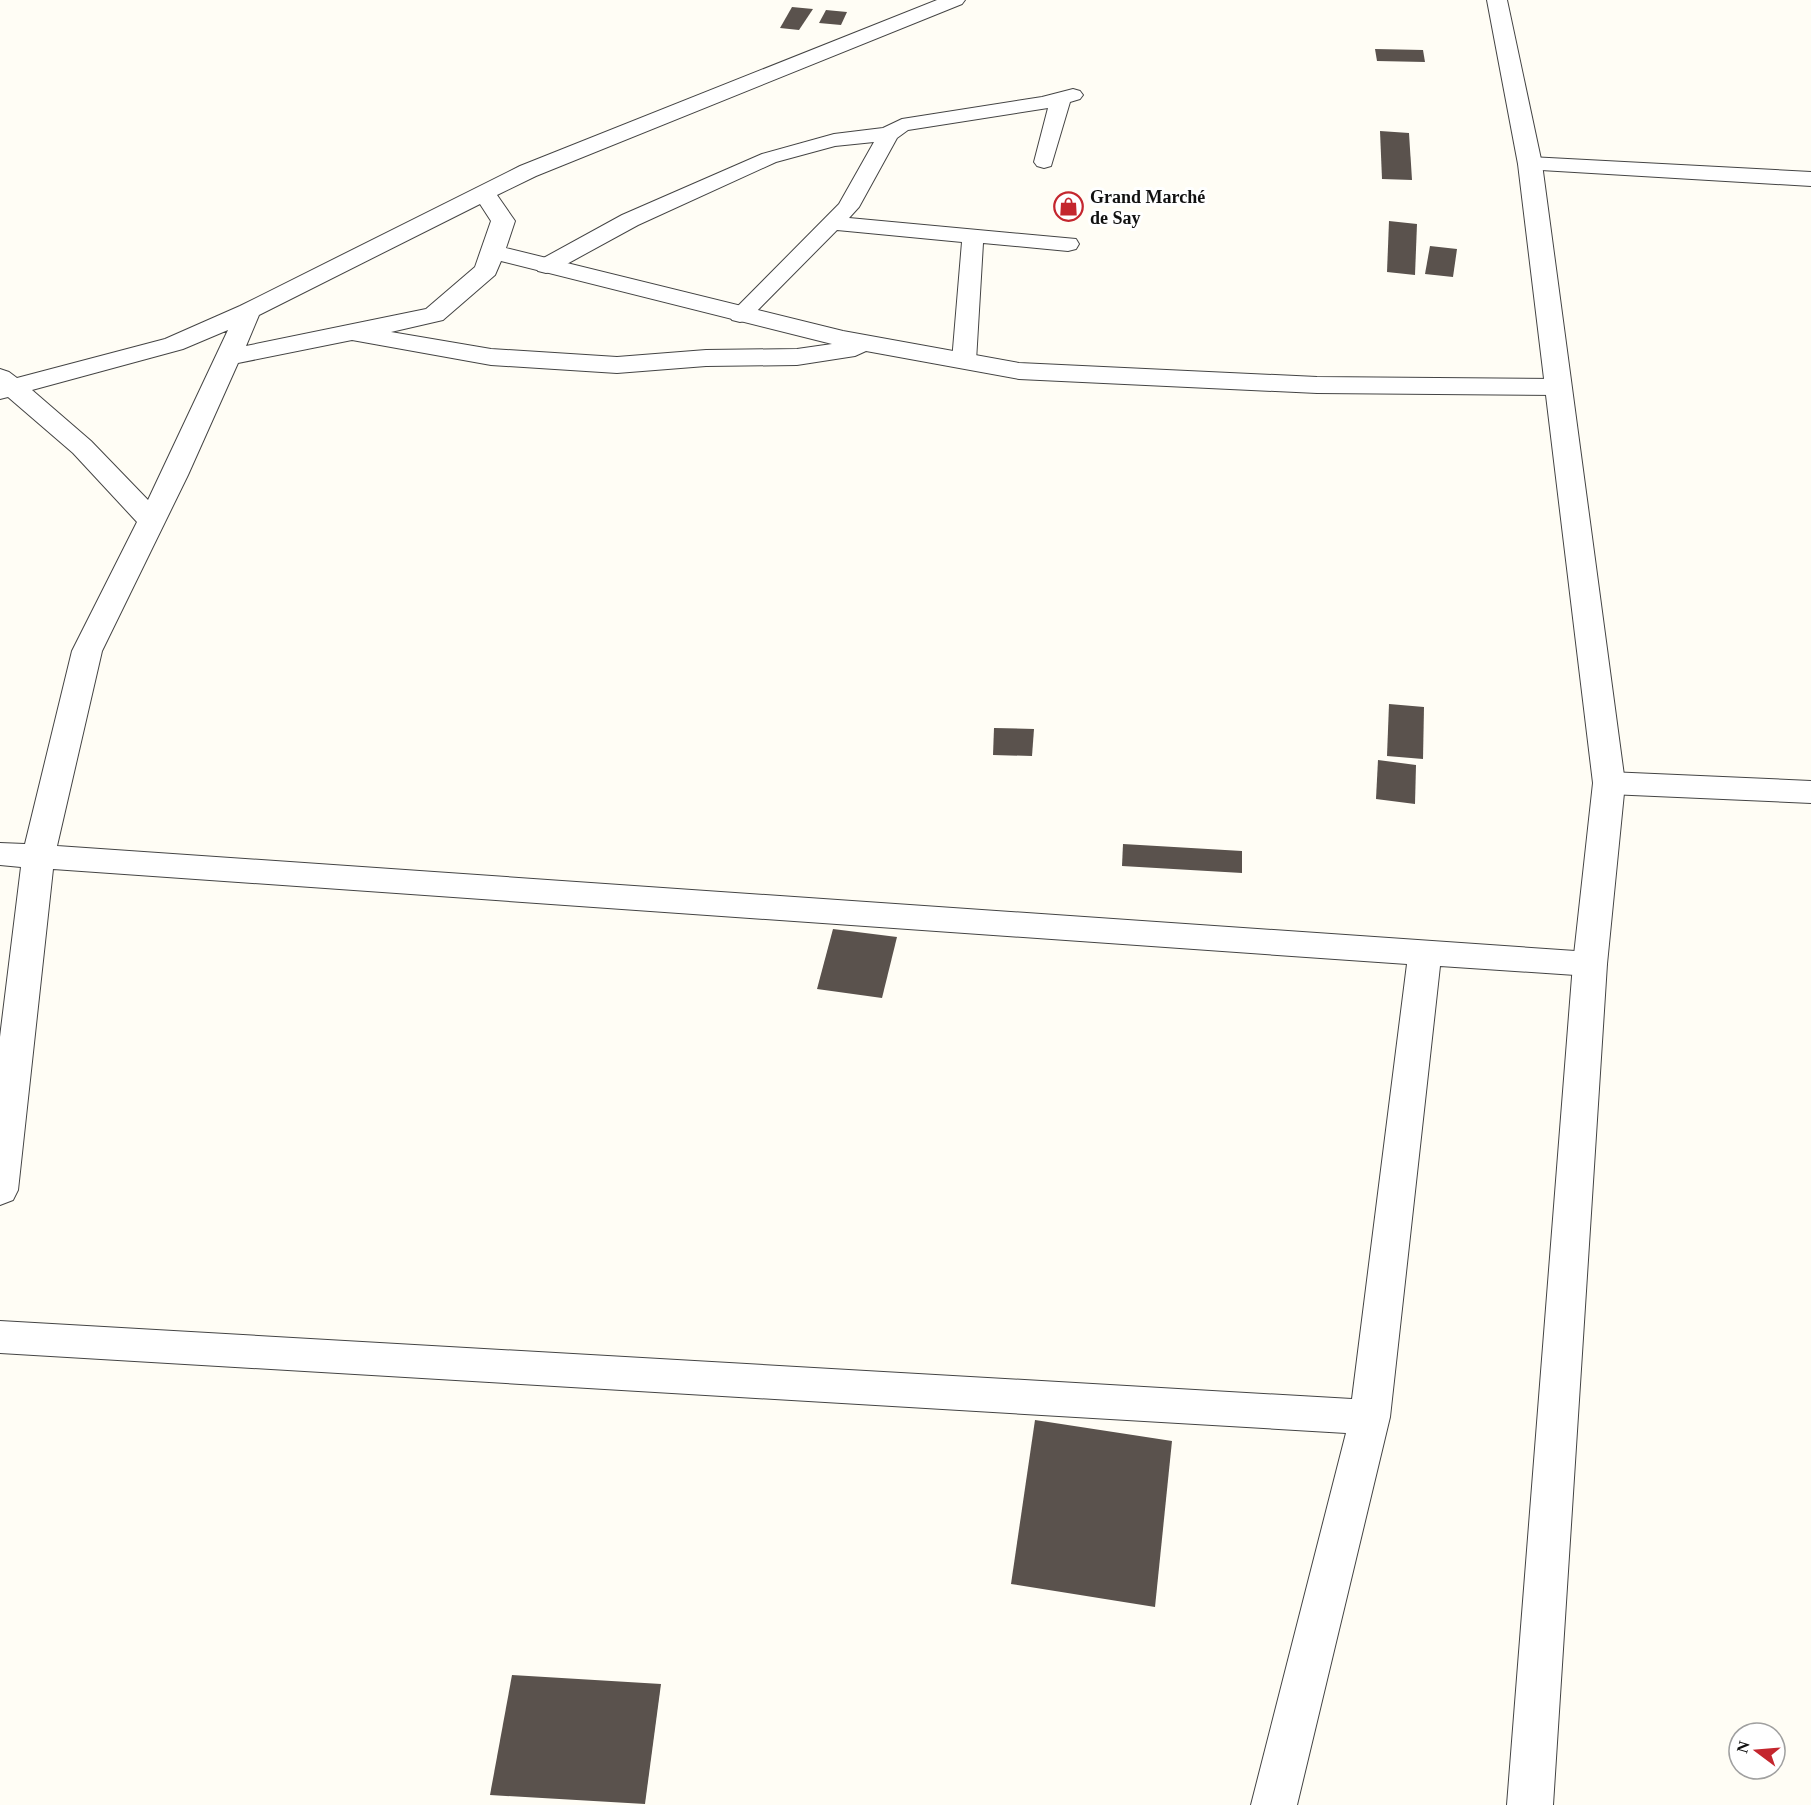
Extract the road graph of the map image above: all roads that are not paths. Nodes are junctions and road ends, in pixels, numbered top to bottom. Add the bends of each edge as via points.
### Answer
1 (955, 0) edge
2 (1497, 0) edge
3 (889, 134) junction
4 (1044, 162) dead end
5 (1530, 164) junction
6 (1811, 179) edge
7 (484, 193) junction
8 (831, 223) junction
9 (974, 236) junction
10 (1068, 244) dead end
11 (493, 252) junction
12 (546, 266) junction
13 (249, 311) junction
14 (740, 315) junction
15 (351, 332) junction
16 (874, 345) junction
17 (227, 358) junction
18 (964, 361) junction
19 (4, 385) edge
20 (1558, 387) junction
21 (151, 520) junction
22 (1609, 783) junction
23 (1811, 792) edge
24 (0, 854) edge
25 (38, 857) junction
26 (1425, 953) junction
27 (1590, 964) junction
28 (0, 1190) edge
29 (0, 1337) edge
30 (1370, 1417) junction
31 (1274, 1805) edge
32 (1530, 1805) edge

1 - 7 street via 528,171
2 - 5 street
3 - 4 lane via 902,125 1067,97
3 - 8 lane via 848,207
3 - 12 lane via 834,140 769,158 630,220
5 - 6 street
5 - 20 street
7 - 11 street via 503,221
7 - 13 street
8 - 9 lane
8 - 14 lane
9 - 10 lane
9 - 18 lane
11 - 12 street
11 - 15 street via 486,270 434,315
12 - 14 street
13 - 17 street
13 - 19 street via 174,344
14 - 16 street
15 - 16 street via 491,357 617,365 706,358 797,357
15 - 17 street
16 - 18 street
17 - 21 street
18 - 20 street via 1020,371 1305,384
19 - 21 street via 82,447
20 - 22 street
21 - 25 street via 87,651
22 - 23 street
22 - 27 street
24 - 25 street
25 - 26 street
25 - 28 street
26 - 27 street
26 - 30 street
27 - 32 street
29 - 30 street
30 - 31 street

